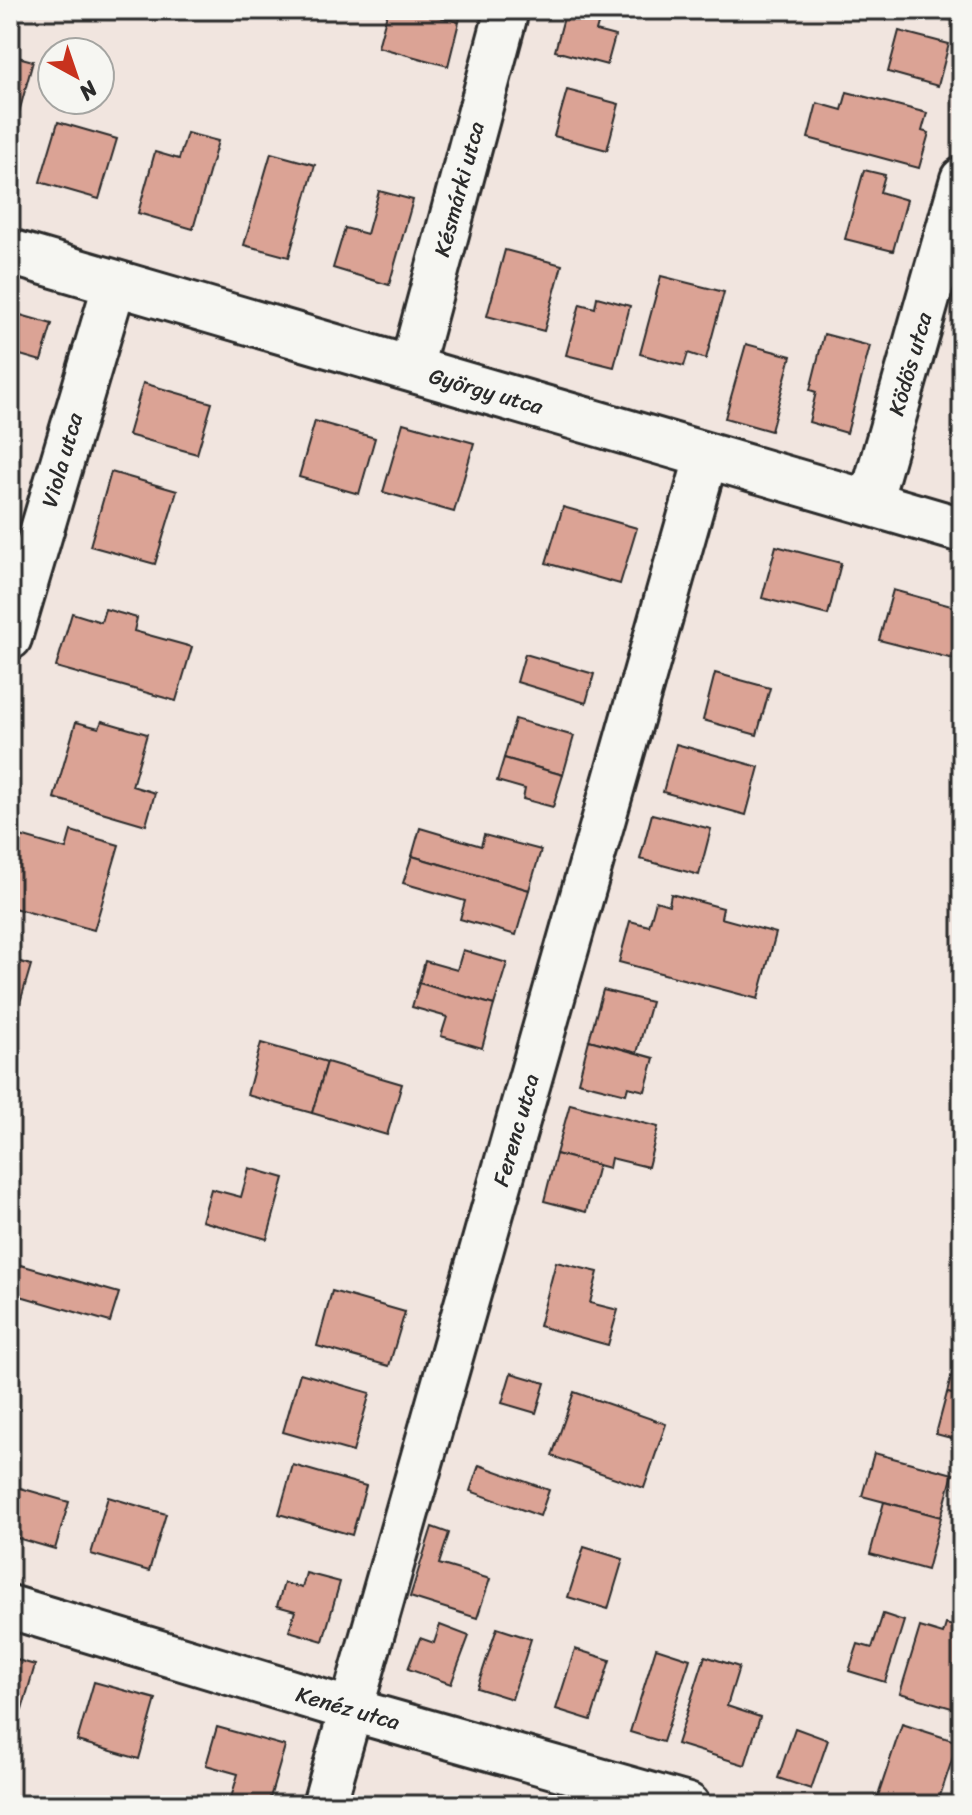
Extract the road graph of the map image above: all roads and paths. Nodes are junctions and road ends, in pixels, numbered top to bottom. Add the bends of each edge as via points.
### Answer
1 (507, 10) edge
2 (962, 179) edge
3 (10, 252) edge
4 (115, 283) junction
5 (411, 368) junction
6 (707, 455) junction
7 (870, 503) junction
8 (962, 530) edge
9 (10, 638) edge
10 (10, 1607) edge
11 (352, 1710) junction
12 (324, 1805) edge
13 (688, 1805) edge

1 - 5 street, Késmárki utca
2 - 7 street, Ködös utca
3 - 4 street, György utca
4 - 5 street, György utca
4 - 9 street, Viola utca
5 - 6 street, György utca
6 - 7 street, György utca
6 - 11 street, Ferenc utca
7 - 8 street, György utca
10 - 11 street, Kenéz utca
11 - 12 street, Ferenc utca
11 - 13 street, Kenéz utca

